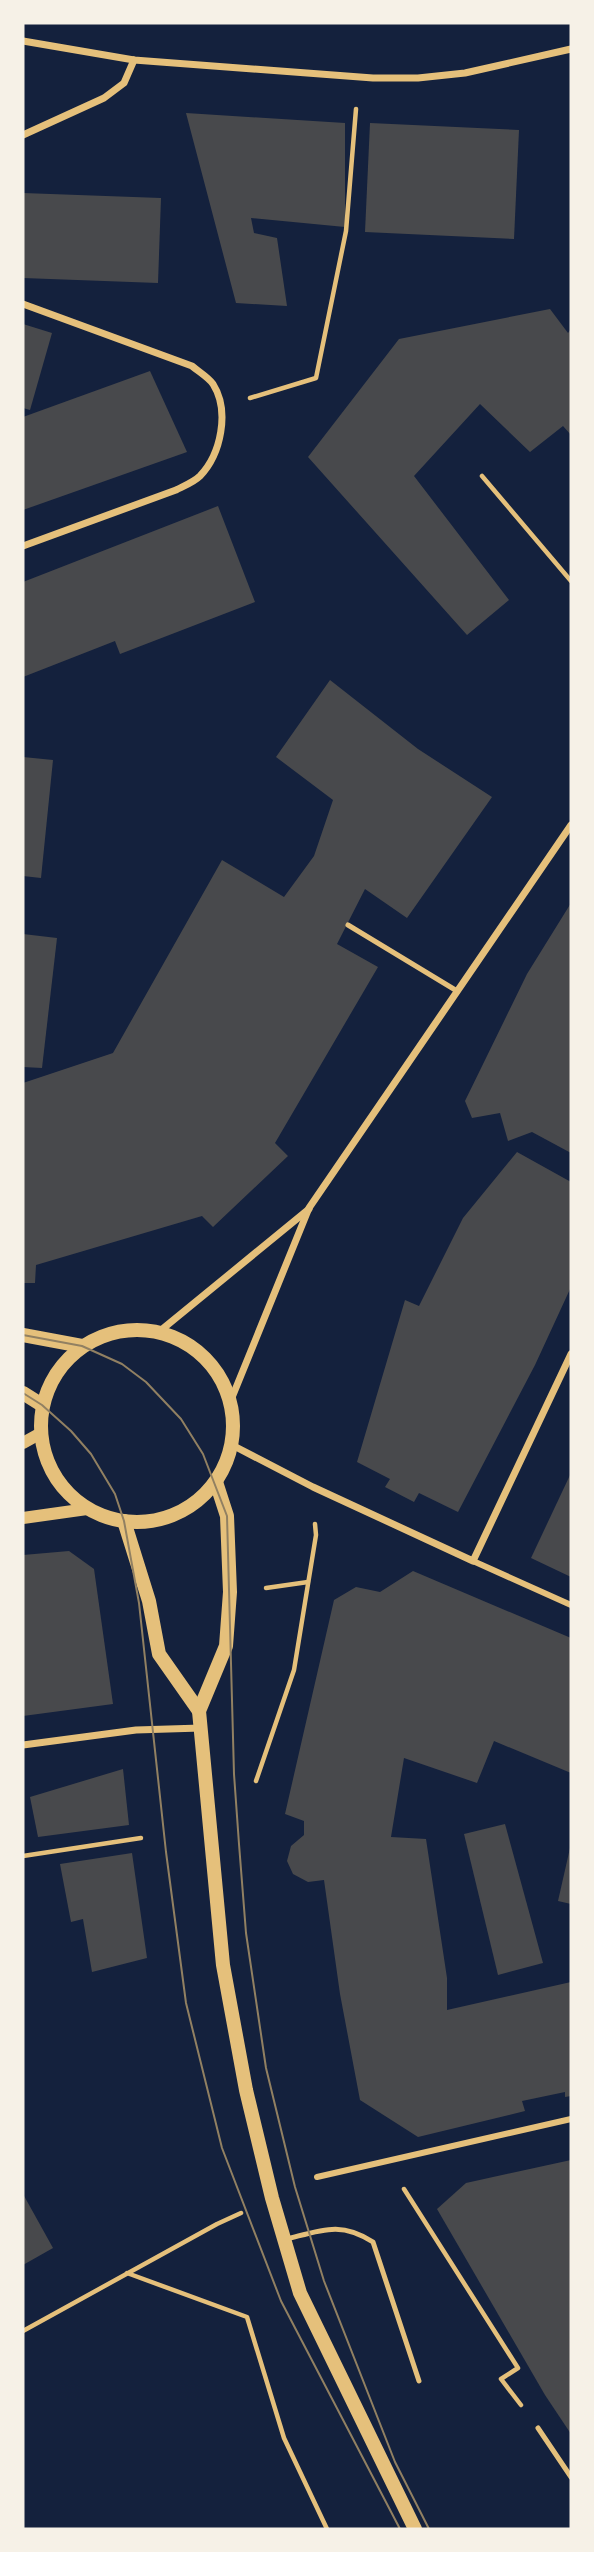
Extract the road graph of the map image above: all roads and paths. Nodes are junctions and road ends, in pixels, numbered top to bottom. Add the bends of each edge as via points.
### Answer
1 (23, 41) edge
2 (571, 49) edge
3 (134, 60) junction
4 (359, 77) junction
5 (23, 135) edge
6 (23, 304) edge
7 (222, 407) junction
8 (482, 476) dead end
9 (23, 546) edge
10 (571, 581) edge
11 (571, 825) edge
12 (348, 925) dead end
13 (457, 991) junction
14 (309, 1208) junction
15 (160, 1331) junction
16 (23, 1335) edge
17 (82, 1346) junction
18 (571, 1354) edge
19 (23, 1393) edge
20 (231, 1400) junction
21 (42, 1405) junction
22 (41, 1433) junction
23 (23, 1443) edge
24 (232, 1445) junction
25 (216, 1482) junction
26 (313, 1487) junction
27 (87, 1509) junction
28 (23, 1518) edge
29 (124, 1521) junction
30 (473, 1561) junction
31 (308, 1582) junction
32 (258, 1589) dead end
33 (571, 1605) edge
34 (200, 1711) junction
35 (201, 1728) junction
36 (23, 1745) edge
37 (256, 1781) dead end
38 (141, 1838) dead end
39 (23, 1856) edge
40 (571, 2119) edge
41 (386, 2162) junction
42 (317, 2177) dead end
43 (217, 2224) dead end
44 (284, 2240) junction
45 (127, 2273) junction
46 (23, 2330) edge
47 (419, 2381) dead end
48 (538, 2428) joint
49 (571, 2477) edge
50 (327, 2529) edge
51 (415, 2529) edge

1 - 3 street
2 - 4 street via 465,73
3 - 4 street
3 - 5 street via 124,83 104,98
4 - 7 path via 346,231 316,378
6 - 7 street via 192,366 212,383
7 - 9 street via 213,457 198,478
8 - 10 path
11 - 13 street
12 - 13 lane
13 - 14 street
14 - 15 street
14 - 20 street
15 - 17 main road via 133,1329
15 - 20 main road via 205,1356
16 - 17 main road
17 - 21 main road via 64,1362
18 - 30 street
19 - 21 main road
20 - 24 main road
21 - 22 main road
22 - 23 street
22 - 27 main road via 51,1471
24 - 25 main road
24 - 26 street
25 - 29 main road via 198,1501 175,1515 150,1522
25 - 34 main road via 227,1516 230,1592 226,1646
26 - 30 street
26 - 31 path via 316,1535
27 - 28 street
27 - 29 main road
29 - 34 main road via 149,1601 159,1654
30 - 33 street
31 - 32 path
31 - 37 path via 294,1670
34 - 35 main road
35 - 36 street via 136,1730
35 - 44 main road via 223,1965 246,2090
38 - 39 path
40 - 41 street
41 - 42 street
41 - 48 path via 518,2368 501,2379
43 - 45 path
44 - 47 lane via 332,2227 357,2232 373,2242
44 - 51 main road via 305,2303
45 - 46 path
45 - 50 path via 247,2317 284,2438
48 - 49 lane

